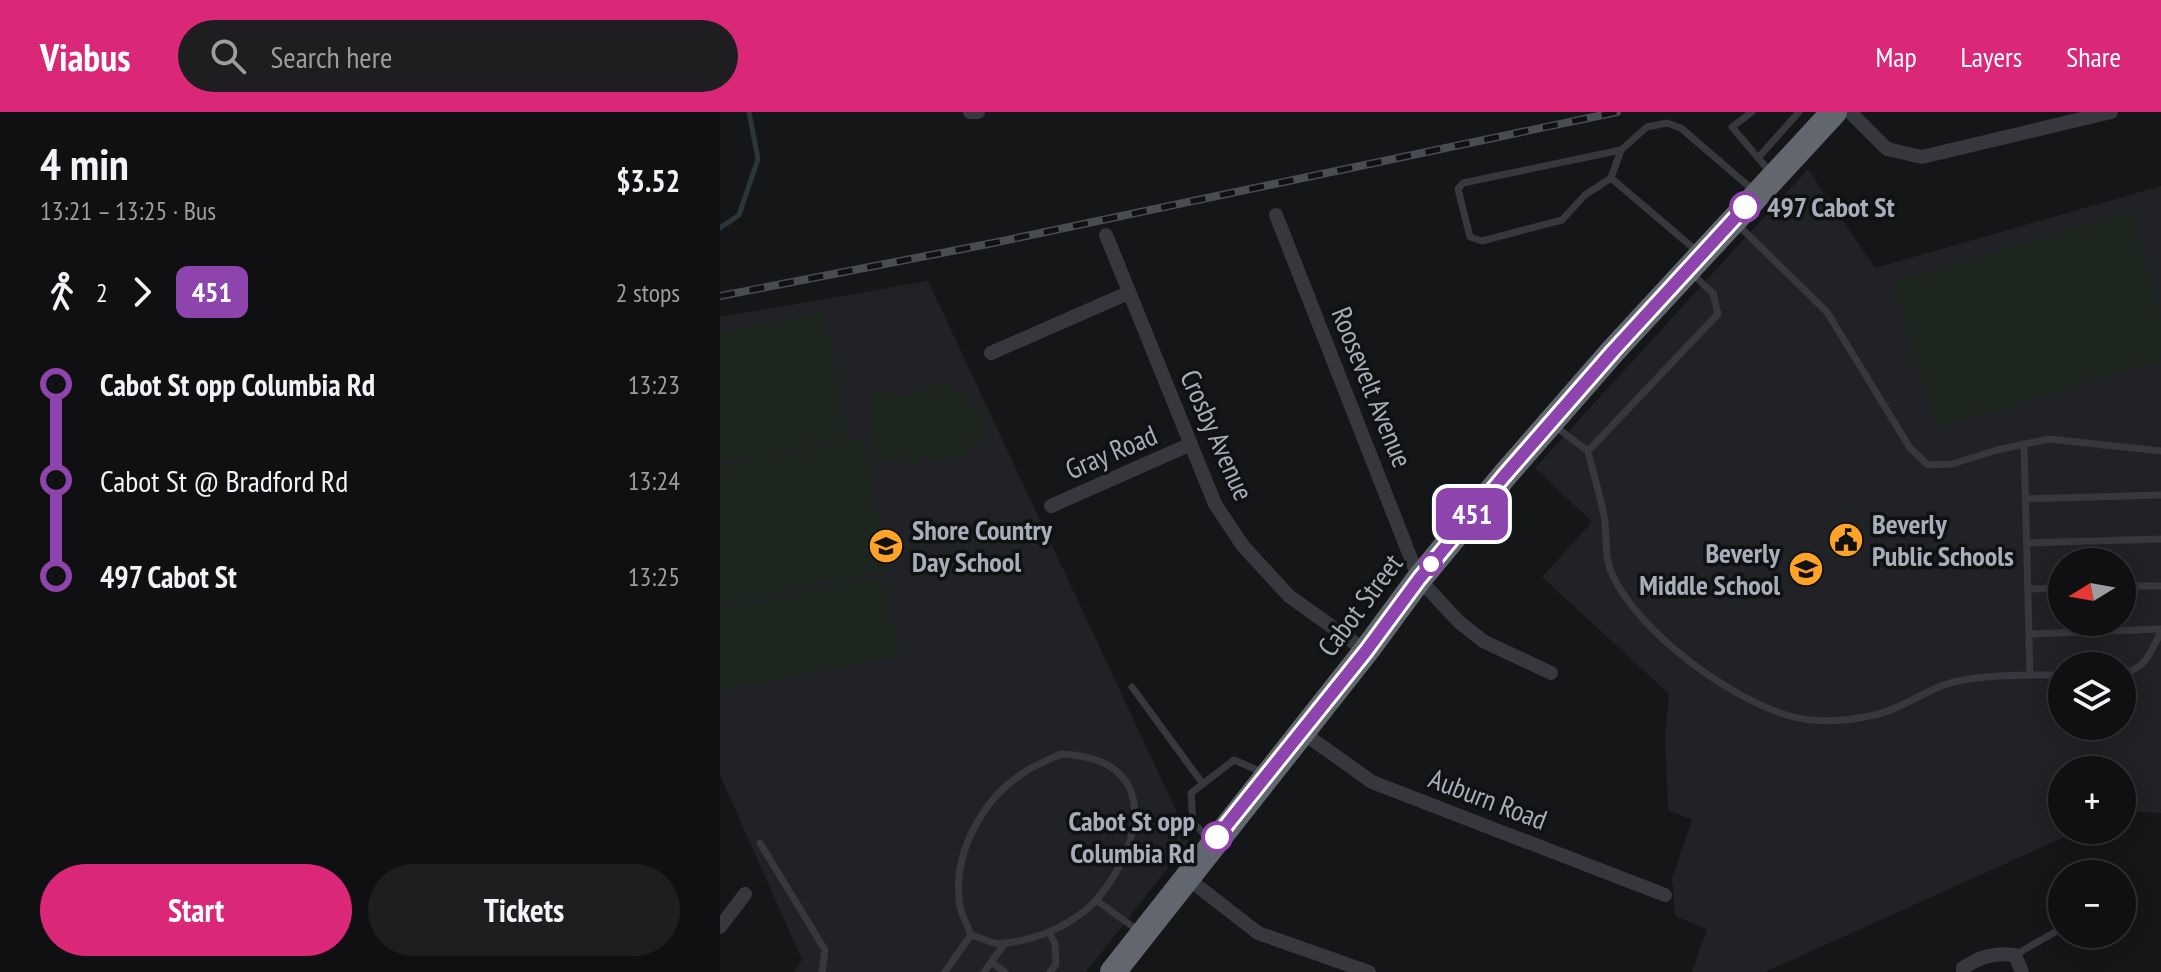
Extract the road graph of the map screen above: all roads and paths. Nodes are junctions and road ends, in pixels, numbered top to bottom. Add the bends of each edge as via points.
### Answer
1 (970, 112) edge
2 (978, 112) edge
3 (1752, 112) edge
4 (1799, 112) edge
5 (1850, 112) edge
6 (2111, 112) edge
7 (1824, 115) edge
8 (1621, 150) junction
9 (1763, 176) junction
10 (1611, 178) junction
11 (1276, 215) dead end
12 (1733, 220) junction
13 (1106, 235) dead end
14 (1695, 262) junction
15 (1128, 293) junction
16 (991, 353) dead end
17 (1552, 424) junction
18 (1191, 444) junction
19 (2024, 444) junction
20 (1588, 451) junction
21 (2161, 451) edge
22 (2161, 495) edge
23 (2026, 499) junction
24 (1051, 506) dead end
25 (2161, 539) edge
26 (2027, 543) junction
27 (1419, 579) junction
28 (2136, 586) edge
29 (2161, 586) edge
30 (2048, 588) edge
31 (2028, 589) junction
32 (2161, 630) edge
33 (2029, 634) junction
34 (1366, 651) junction
35 (2136, 669) edge
36 (1551, 673) dead end
37 (2030, 675) junction
38 (2048, 675) edge
39 (1132, 687) dead end
40 (1302, 732) junction
41 (1268, 775) junction
42 (1203, 784) junction
43 (760, 843) dead end
44 (1212, 844) junction
45 (1186, 877) junction
46 (745, 894) dead end
47 (1665, 895) dead end
48 (1096, 900) junction
49 (720, 927) edge
50 (1049, 932) junction
51 (1143, 934) junction
52 (971, 935) junction
53 (2048, 936) edge
54 (1005, 943) junction
55 (2015, 955) junction
56 (991, 962) junction
57 (822, 972) edge
58 (945, 972) edge
59 (984, 972) edge
60 (1005, 972) edge
61 (1050, 972) edge
62 (1113, 972) edge
63 (1369, 972) edge
64 (1963, 972) edge
65 (2022, 972) edge

1 - 2 street
3 - 9 lane via 1732,127
4 - 9 lane
5 - 6 street via 1887,149 1922,157
7 - 9 highway, Cabot Street
8 - 9 lane via 1647,127 1667,123
8 - 10 lane
8 - 10 lane via 1463,183 1458,189 1470,237 1482,241 1562,220
9 - 12 highway, Cabot Street
10 - 14 lane
11 - 27 street, Roosevelt Avenue
12 - 14 highway, Cabot Street
12 - 19 lane via 1827,312 1910,448 1928,465 1952,464
13 - 15 street, Crosby Avenue
14 - 17 highway, Cabot Street
14 - 20 lane via 1718,314
15 - 16 street
15 - 18 street, Crosby Avenue
17 - 20 lane
17 - 27 highway, Cabot Street
18 - 24 street, Gray Road
18 - 34 street, Crosby Avenue via 1215,504 1243,546 1289,596
19 - 21 lane via 2069,440
19 - 23 lane
20 - 37 lane via 1613,576 1673,647 1749,702 1793,717 1830,721 1877,715 1964,680
22 - 23 lane
23 - 26 lane
25 - 26 lane
26 - 31 lane
27 - 34 highway, Cabot Street
27 - 36 street via 1483,641
28 - 29 lane
30 - 31 lane
31 - 33 lane
32 - 33 lane
32 - 35 lane via 2147,660
33 - 37 lane
34 - 40 highway, Cabot Street
37 - 38 lane
39 - 42 lane
40 - 41 highway, Cabot Street
40 - 47 street, Auburn Road via 1372,782
41 - 42 lane via 1234,760
41 - 44 highway, Cabot Street
42 - 44 lane via 1191,793 1193,822
43 - 57 lane via 825,950
44 - 45 highway, Cabot Street
45 - 51 highway, Cabot Street
45 - 63 street via 1258,933
46 - 49 street
48 - 50 lane
48 - 51 lane
48 - 52 lane via 1136,827 1133,796 1122,774 1108,765 1086,755 1061,754 1025,772 1003,791 968,837 960,870 960,907
50 - 54 lane
50 - 61 lane via 1056,964
51 - 62 highway, Cabot Street
52 - 54 lane
52 - 58 lane
53 - 55 lane
54 - 56 lane
55 - 64 street via 1981,957
55 - 65 street
56 - 59 lane
56 - 60 lane

